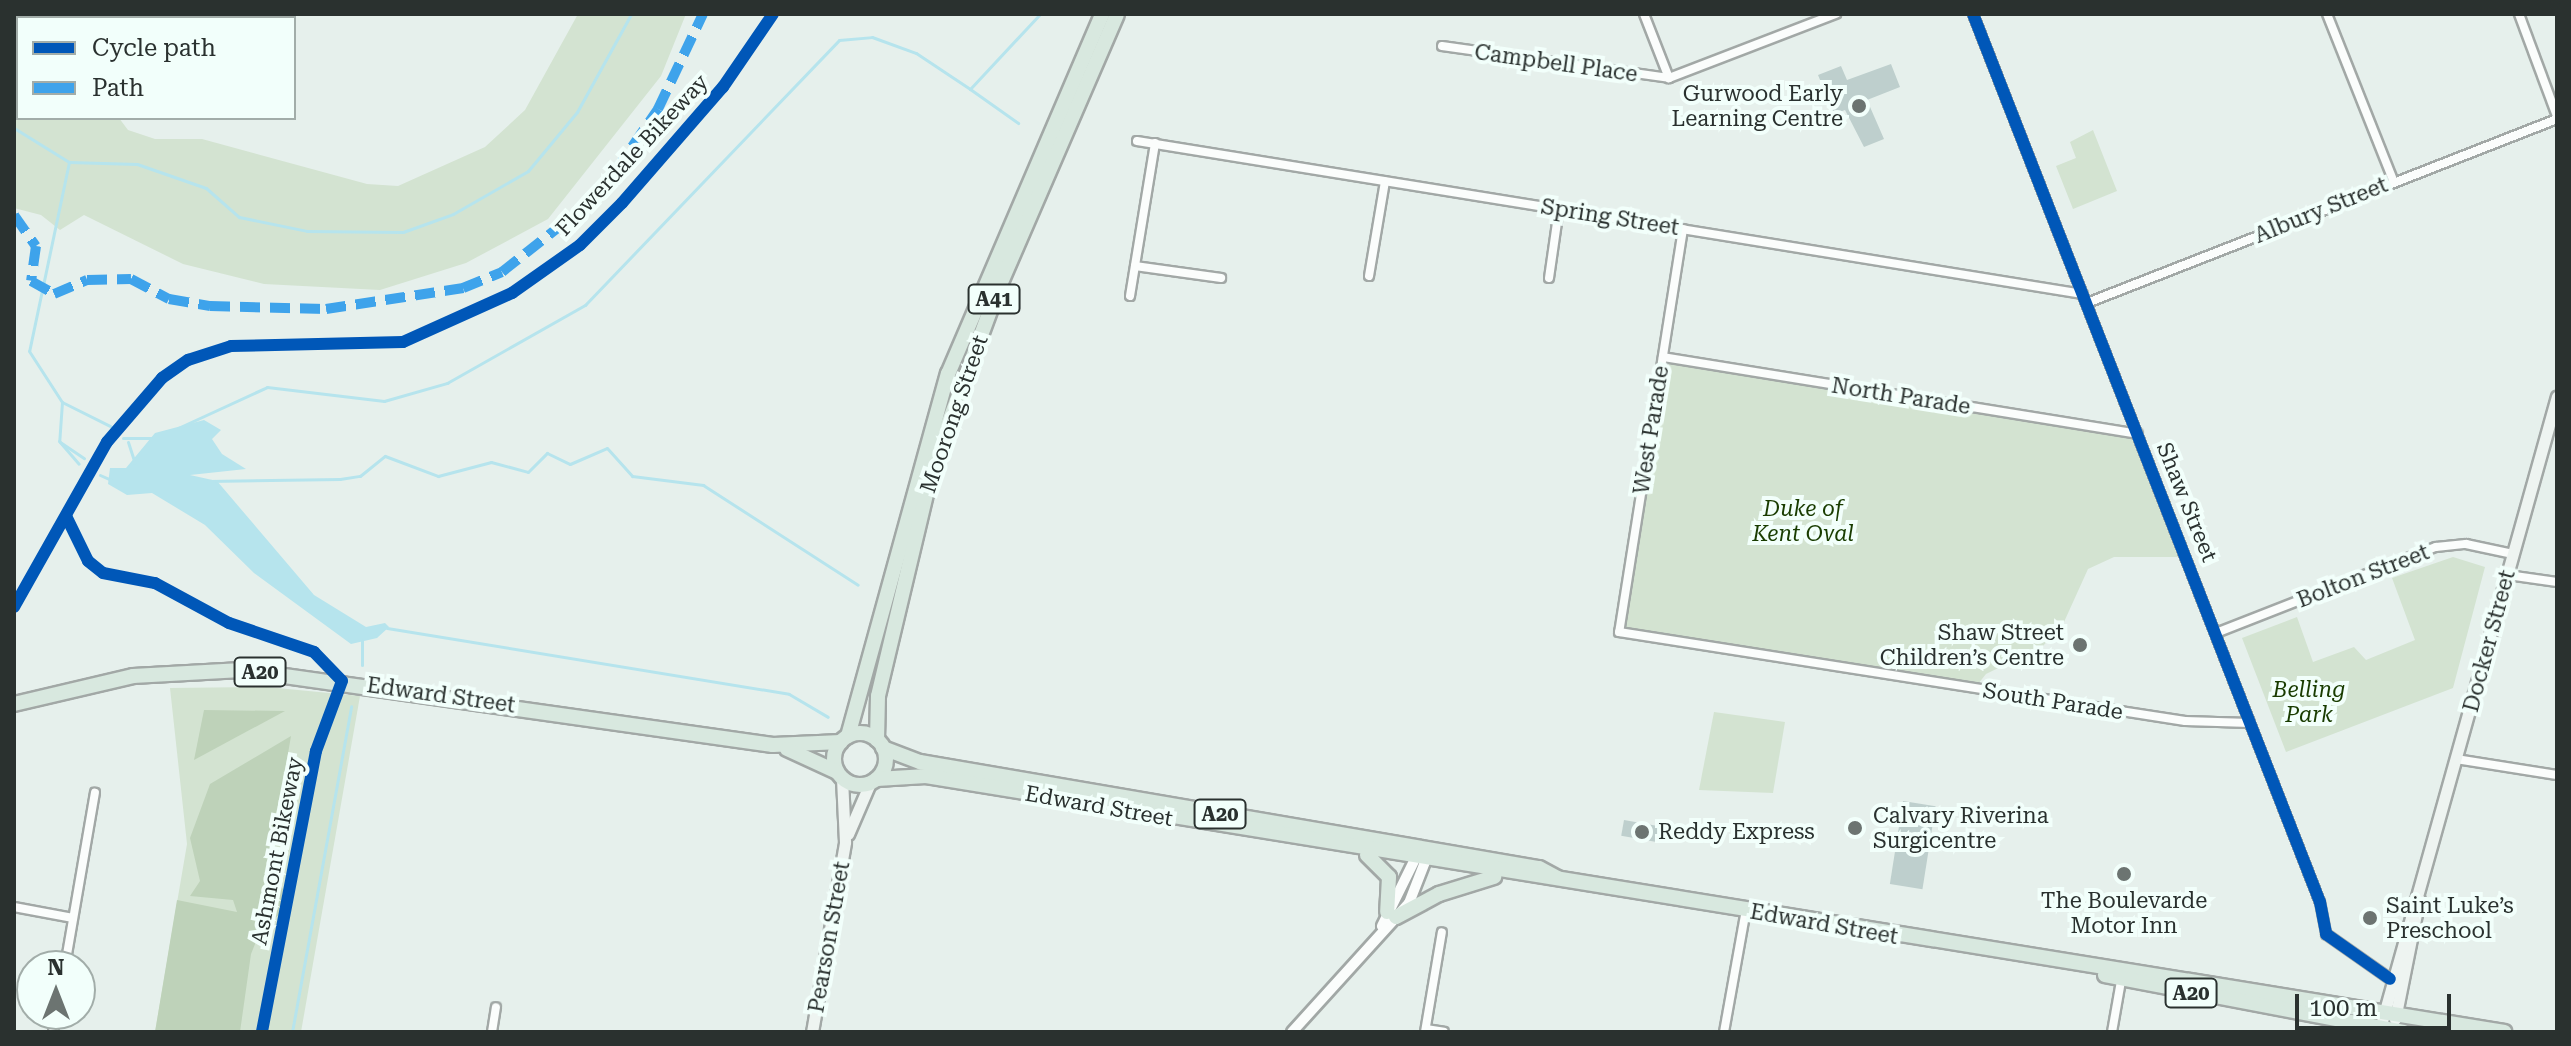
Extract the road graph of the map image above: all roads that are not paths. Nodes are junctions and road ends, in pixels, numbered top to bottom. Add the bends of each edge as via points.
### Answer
1 (1102, 14) edge
2 (1117, 14) edge
3 (1644, 14) edge
4 (1836, 14) edge
5 (1973, 14) edge
6 (2327, 14) edge
7 (2519, 14) edge
8 (1442, 46) dead end
9 (1669, 78) junction
10 (2557, 118) edge
11 (1137, 141) dead end
12 (1155, 143) junction
13 (1385, 181) junction
14 (2394, 182) junction
15 (1559, 209) junction
16 (1683, 229) junction
17 (1135, 266) junction
18 (1369, 276) dead end
19 (1221, 278) dead end
20 (1549, 278) dead end
21 (1130, 296) dead end
22 (2085, 298) junction
23 (1663, 357) junction
24 (2557, 396) edge
25 (2138, 434) junction
26 (2513, 554) junction
27 (2508, 575) junction
28 (2557, 582) edge
29 (1619, 632) joint
30 (2216, 633) junction
31 (14, 704) edge
32 (2250, 723) junction
33 (844, 739) junction
34 (880, 744) junction
35 (773, 745) junction
36 (2456, 759) junction
37 (840, 775) junction
38 (2557, 775) edge
39 (874, 781) junction
40 (95, 793) dead end
41 (845, 842) junction
42 (1355, 851) junction
43 (1418, 857) junction
44 (1503, 875) junction
45 (1558, 878) junction
46 (2421, 887) junction
47 (14, 907) edge
48 (1746, 910) junction
49 (73, 918) junction
50 (1388, 918) junction
51 (1442, 932) dead end
52 (68, 950) edge
53 (2122, 975) junction
54 (2390, 979) junction
55 (496, 1007) dead end
56 (2390, 1012) junction
57 (1425, 1030) edge
58 (2390, 1031) edge
59 (492, 1032) edge
60 (812, 1032) edge
61 (1292, 1032) edge
62 (1444, 1032) edge
63 (1724, 1032) edge
64 (2112, 1032) edge
65 (2504, 1032) edge

1 - 33 highway, Moorong Street / A41 via 948,374
2 - 34 highway, Moorong Street / A41 via 999,287 933,465 878,696
3 - 9 street
4 - 9 street
5 - 22 street, Shaw Street
6 - 14 street
7 - 10 street
8 - 9 street, Campbell Place
10 - 14 street, Albury Street
11 - 12 street, Spring Street
12 - 13 street, Spring Street
12 - 17 street
13 - 15 street, Spring Street
13 - 18 street
14 - 22 street, Albury Street
15 - 16 street, Spring Street
15 - 20 street
16 - 22 street, Spring Street
16 - 23 street, West Parade
17 - 19 street
17 - 21 street
22 - 25 street, Shaw Street
23 - 25 street, North Parade
23 - 29 street, West Parade
24 - 26 main road, Docker Street
25 - 30 street, Shaw Street
26 - 27 main road, Docker Street
26 - 30 street, Bolton Street via 2466,544 2436,547
27 - 28 street
27 - 36 main road, Docker Street
29 - 32 street, South Parade via 2185,721
30 - 32 street, Shaw Street
31 - 35 highway, Edward Street / A20 via 133,676 242,670
32 - 54 street, Shaw Street via 2326,934
33 - 34 highway, A20
33 - 35 highway, Edward Street / A20
33 - 37 highway, A41
34 - 39 highway, A41
34 - 43 highway, Edward Street / A20 via 920,762
35 - 37 highway, Edward Street / A20
36 - 38 street
36 - 46 main road, Docker Street
37 - 39 highway, A20
37 - 41 main road, Pearson Street
39 - 41 main road, Pearson Street
39 - 42 highway, Edward Street / A20 via 926,776
40 - 49 street
41 - 60 main road, Pearson Street
42 - 43 highway, Edward Street / A20
42 - 50 highway via 1389,877
43 - 44 highway, Edward Street / A20
43 - 45 highway, Edward Street / A20 via 1539,868
43 - 50 street
43 - 50 street
44 - 45 highway, Edward Street / A20
44 - 50 highway via 1439,894
45 - 48 highway, Edward Street / A20
46 - 54 main road, Docker Street
46 - 56 main road, Docker Street
47 - 49 street
48 - 53 highway, Edward Street / A20
48 - 63 street
49 - 52 street
50 - 61 street
51 - 57 street
53 - 56 highway, Edward Street / A20
53 - 58 highway, Edward Street / A20
53 - 64 street
54 - 56 main road, Docker Street
55 - 59 street
56 - 58 main road, Docker Street
56 - 65 highway, Edward Street / A20
57 - 62 street

